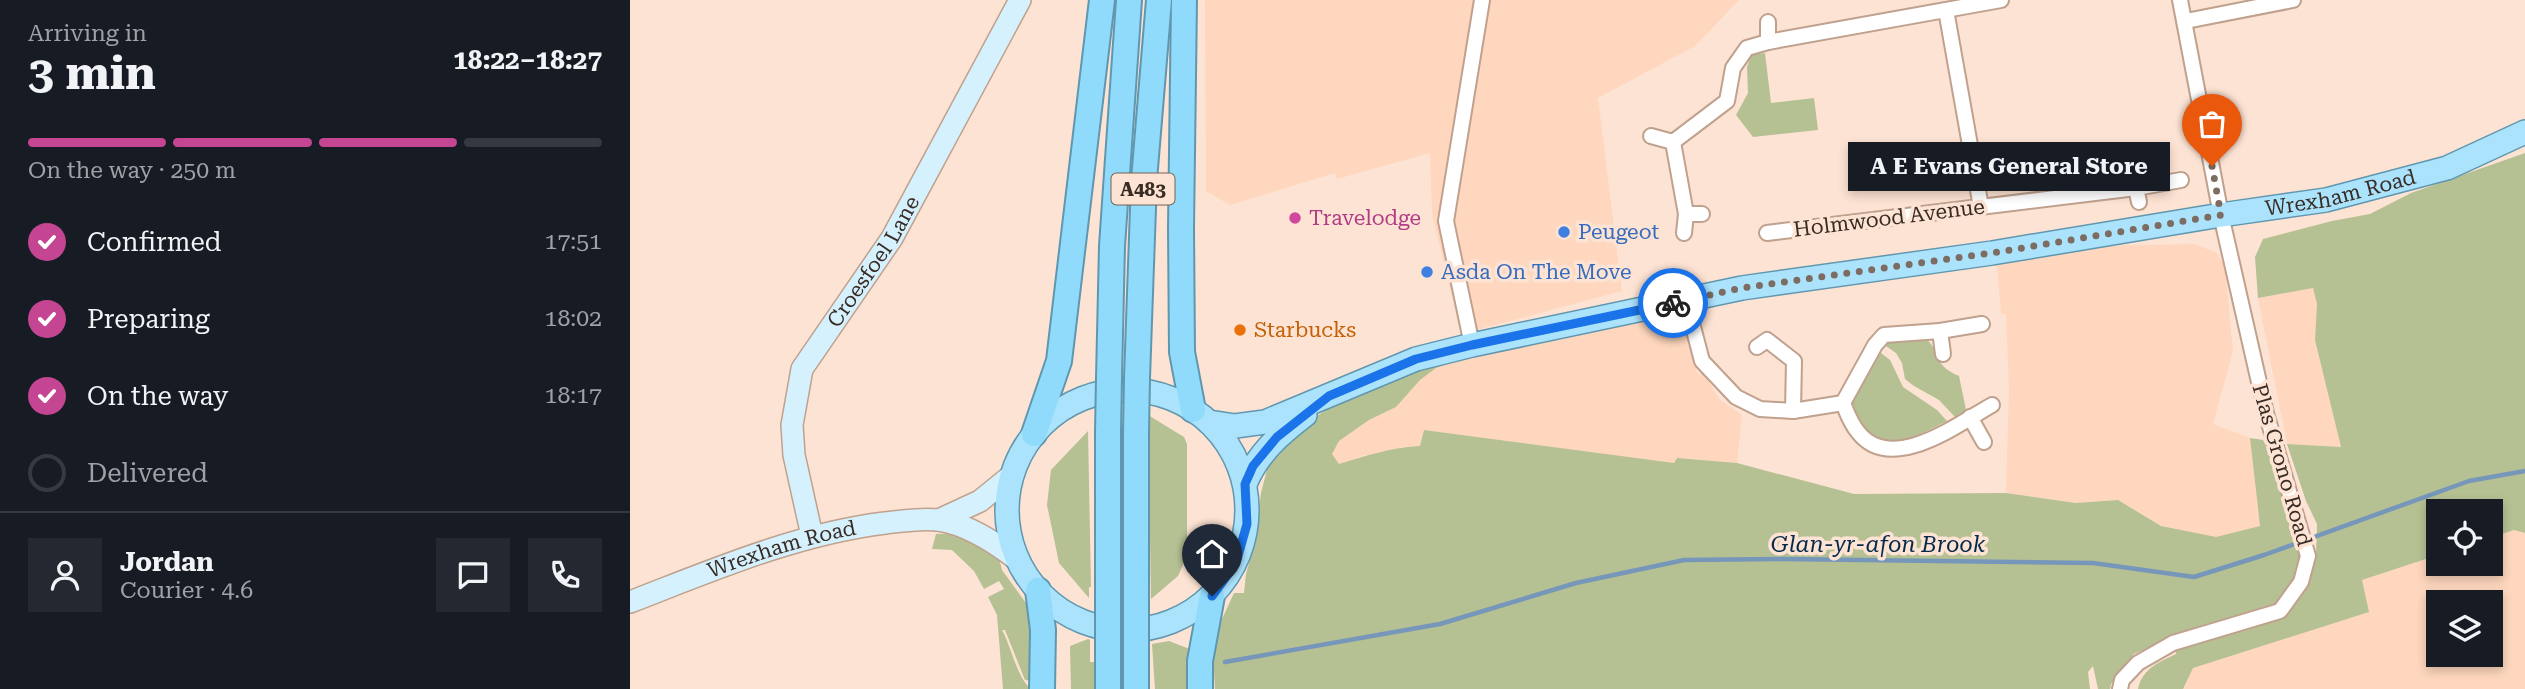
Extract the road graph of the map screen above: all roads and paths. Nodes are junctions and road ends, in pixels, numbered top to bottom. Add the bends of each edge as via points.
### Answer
1 (1020, 0) edge
2 (1102, 0) edge
3 (1129, 0) edge
4 (1158, 0) edge
5 (1184, 0) edge
6 (1482, 0) edge
7 (2001, 0) edge
8 (2180, 0) edge
9 (2293, 0) edge
10 (1946, 10) junction
11 (2186, 21) junction
12 (1768, 22) dead end
13 (1768, 42) junction
14 (2525, 132) edge
15 (1651, 136) dead end
16 (1674, 142) junction
17 (2182, 180) dead end
18 (1981, 206) junction
19 (1686, 214) junction
20 (1702, 214) dead end
21 (2221, 215) junction
22 (1684, 233) dead end
23 (1767, 233) dead end
24 (1686, 300) junction
25 (1982, 324) dead end
26 (1940, 331) junction
27 (1472, 345) junction
28 (1757, 347) dead end
29 (1943, 354) dead end
30 (1329, 396) junction
31 (1843, 403) junction
32 (1992, 405) dead end
33 (1793, 411) junction
34 (1201, 416) junction
35 (1970, 417) junction
36 (1034, 434) junction
37 (1984, 442) dead end
38 (1012, 475) junction
39 (1245, 484) junction
40 (939, 520) junction
41 (812, 536) junction
42 (1019, 561) junction
43 (1038, 590) junction
44 (1212, 596) junction
45 (630, 602) edge
46 (1042, 689) edge
47 (1108, 689) edge
48 (1136, 689) edge
49 (1200, 689) edge
50 (2120, 689) edge

1 - 41 main road, Croesfoel Lane via 892,238 802,369 792,425
2 - 36 highway via 1059,361
3 - 47 highway, A483, bridge via 1112,246
4 - 48 highway, A483, bridge via 1144,180 1137,378
5 - 34 highway via 1182,352
6 - 27 street via 1446,221
7 - 10 street
8 - 11 street, Plas Grono Road
9 - 11 street
10 - 13 street
10 - 18 street
11 - 21 street, Plas Grono Road
12 - 13 street
13 - 16 street via 1747,48 1733,68 1727,101
14 - 21 main road, Wrexham Road via 2447,168 2326,200
15 - 16 street
16 - 19 street
17 - 18 street, Holmwood Avenue via 2138,195
18 - 23 street, Holmwood Avenue
19 - 20 street
19 - 22 street
21 - 24 main road, Wrexham Road
21 - 50 street, Plas Grono Road via 2266,413 2308,556 2301,582 2280,611 2172,643 2138,663
24 - 27 main road, Wrexham Road
24 - 33 street via 1702,361 1736,397 1760,409
25 - 26 street
26 - 29 street
26 - 31 street via 1884,335
27 - 30 main road, Wrexham Road via 1416,359
28 - 33 street via 1767,340 1794,361
30 - 34 main road, Wrexham Road via 1251,425
30 - 39 main road, Wrexham Road via 1277,437 1253,466
31 - 33 street
31 - 35 street via 1866,440 1892,450 1929,440
32 - 35 street
34 - 36 main road via 1167,397 1138,390 1109,391 1081,399
34 - 39 main road via 1232,450
35 - 37 street
36 - 38 main road
38 - 40 main road, Wrexham Road via 980,501
38 - 42 main road via 1007,519
39 - 44 main road via 1247,524 1240,550
40 - 41 main road, Wrexham Road via 859,526
40 - 42 main road, Wrexham Road via 984,537
41 - 45 main road, Wrexham Road
42 - 43 main road
43 - 44 main road via 1068,615 1105,628 1131,629 1181,618
43 - 46 highway
44 - 49 highway via 1200,661

